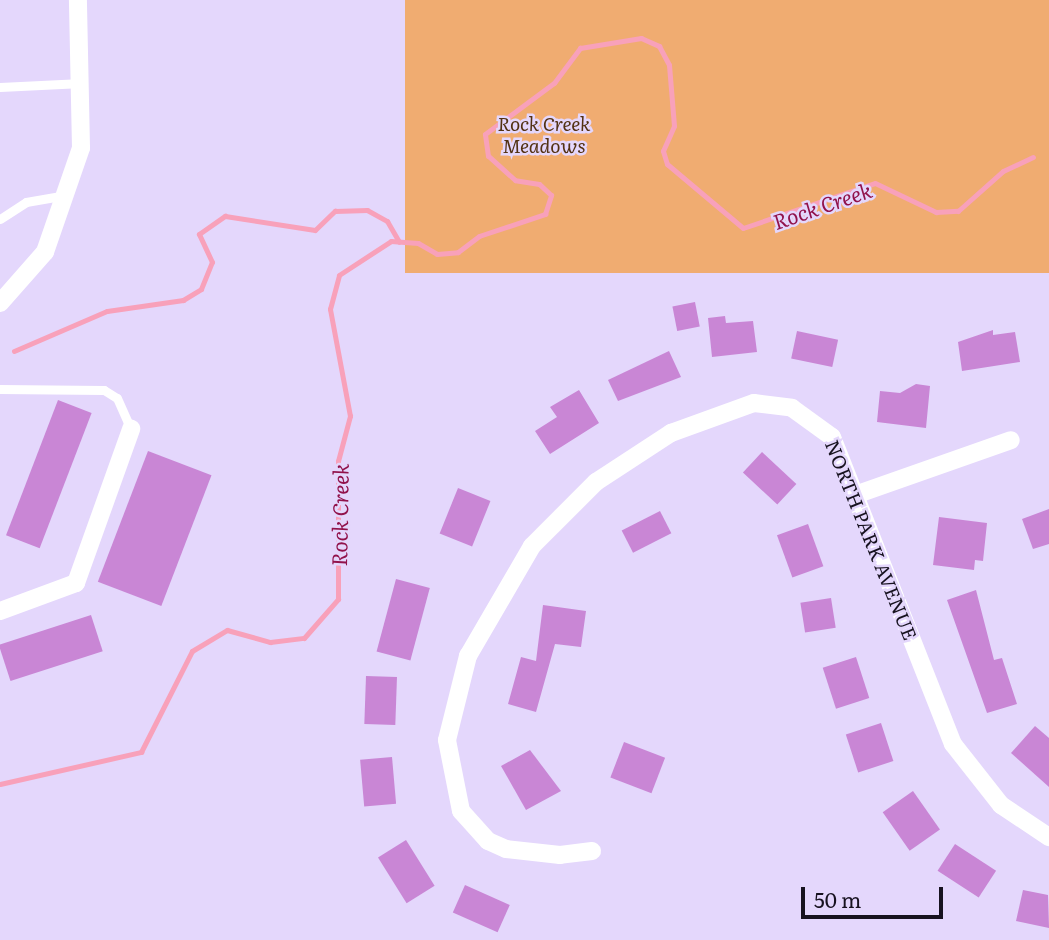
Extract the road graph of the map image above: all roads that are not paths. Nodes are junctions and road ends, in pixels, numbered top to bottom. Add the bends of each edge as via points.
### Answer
1 (78, 0) edge
2 (82, 83) junction
3 (0, 87) edge
4 (68, 195) junction
5 (0, 219) edge
6 (0, 303) edge
7 (0, 389) edge
8 (131, 429) joint
9 (1011, 440) dead end
10 (855, 495) junction
11 (0, 611) edge
12 (1049, 838) edge
13 (592, 850) dead end

1 - 2 street
2 - 3 lane
2 - 4 street via 81,148
4 - 5 lane via 26,202
4 - 6 street via 45,252
7 - 8 lane via 104,390 117,397
8 - 11 street via 76,583
9 - 10 street
10 - 12 street, NORTH PARK AVENUE via 953,744 1002,805
10 - 13 street, NORTH PARK AVENUE via 832,438 814,420 779,404 742,405 632,456 561,515 519,563 485,617 453,701 447,740 453,787 473,825 497,845 560,855

